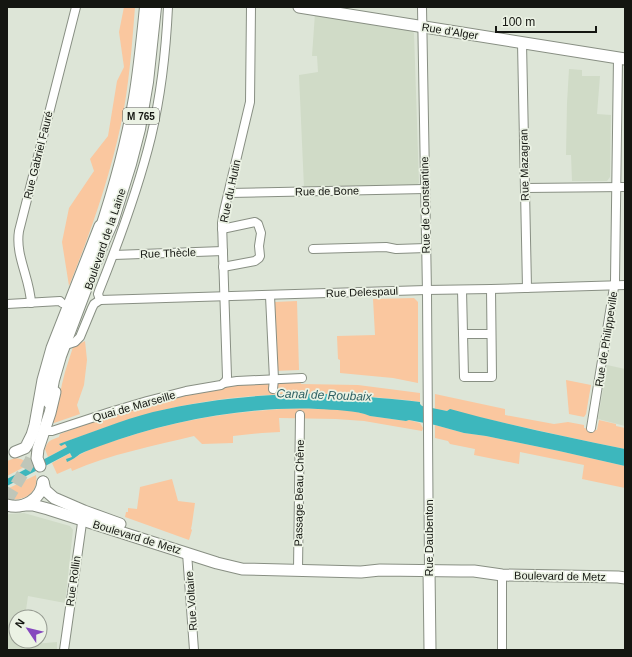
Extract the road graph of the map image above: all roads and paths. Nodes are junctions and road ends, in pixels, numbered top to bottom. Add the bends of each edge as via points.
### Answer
1 (76, 7) edge
2 (146, 7) edge
3 (155, 7) edge
4 (168, 7) edge
5 (251, 7) edge
6 (299, 7) edge
7 (422, 7) edge
8 (422, 26) junction
9 (522, 42) junction
10 (622, 58) edge
11 (621, 187) edge
12 (525, 188) junction
13 (425, 189) junction
14 (229, 193) junction
15 (109, 217) junction
16 (222, 229) junction
17 (426, 248) junction
18 (314, 249) dead end
19 (222, 250) junction
20 (114, 255) junction
21 (223, 267) junction
22 (625, 285) edge
23 (614, 286) junction
24 (527, 288) junction
25 (491, 289) junction
26 (426, 290) junction
27 (462, 290) junction
28 (270, 296) junction
29 (224, 297) junction
30 (100, 300) junction
31 (34, 302) junction
32 (62, 303) dead end
33 (7, 304) edge
34 (463, 334) junction
35 (492, 334) junction
36 (69, 344) junction
37 (302, 378) dead end
38 (274, 379) junction
39 (226, 380) junction
40 (273, 389) dead end
41 (47, 402) dead end
42 (428, 404) joint
43 (300, 415) dead end
44 (591, 428) dead end
45 (44, 431) junction
46 (11, 453) edge
47 (40, 468) junction
48 (13, 506) edge
49 (83, 516) junction
50 (187, 553) junction
51 (252, 569) junction
52 (298, 570) junction
53 (429, 573) junction
54 (502, 575) junction
55 (623, 577) edge
56 (64, 650) edge
57 (194, 650) edge
58 (430, 650) edge
59 (502, 650) edge

1 - 31 street, Rue Gabriel Fauré via 18,238 19,251
2 - 15 main road, Boulevard de la Laine / M 765 via 133,111
3 - 15 main road, Boulevard de la Laine / M 765 via 140,122 130,164
4 - 20 street via 167,35 152,133 136,192
5 - 14 street, Rue du Hutin via 250,102
6 - 8 main road, Rue d'Alger
7 - 8 street, Rue de Constantine
8 - 9 main road, Rue d'Alger
8 - 13 street, Rue de Constantine
9 - 10 main road, Rue d'Alger
9 - 12 street, Rue Mazagran
10 - 11 street, Rue de Philippeville
11 - 12 street
11 - 23 street, Rue de Philippeville
12 - 24 street, Rue Mazagran
13 - 14 street, Rue de Bone
13 - 17 street, Rue de Constantine
14 - 16 street, Rue du Hutin
15 - 36 main road, Boulevard de la Laine / M 765
15 - 41 main road
15 - 46 main road, Boulevard de la Laine / M 765 via 94,239 52,348 32,435 25,448
16 - 19 street, Rue du Hutin
16 - 21 street via 256,222 261,235 260,256 257,260
17 - 18 street
17 - 26 street, Rue de Constantine
19 - 20 street, Rue Thècle
19 - 21 street, Rue du Hutin
20 - 30 street via 98,294
21 - 29 street, Rue du Hutin
22 - 23 street, Rue Delespaul
23 - 24 street, Rue Delespaul
23 - 44 street, Rue de Philippeville
24 - 25 street, Rue Delespaul
25 - 27 street, Rue Delespaul
25 - 35 street
26 - 27 street, Rue Delespaul
26 - 28 street, Rue Delespaul
26 - 42 street, Rue de Constantine
27 - 34 street
28 - 29 street, Rue Delespaul
28 - 38 street
29 - 30 street, Rue Delespaul
29 - 39 street, Rue du Hutin
30 - 36 street via 94,304 80,337
31 - 32 street
31 - 33 street
34 - 35 street
34 - 35 street via 464,377 492,377
36 - 45 main road, Boulevard de la Laine / M 765
37 - 38 street, Quai de Marseille
38 - 39 street, Quai de Marseille
38 - 40 street
39 - 45 street, Quai de Marseille via 217,386 147,401 52,431
42 - 53 street, Rue Daubenton
43 - 52 street, Passage Beau Chêne
45 - 47 main road, Boulevard de la Laine / M 765 via 38,449
46 - 47 main road via 27,454
47 - 48 main road, Boulevard de la Laine via 41,489 37,496 31,502
47 - 49 main road, Boulevard de Metz via 44,488 50,496
48 - 49 main road, Boulevard de Metz via 41,507
49 - 50 main road, Boulevard de Metz
49 - 51 main road, Boulevard de Metz
49 - 56 street, Rue Rollin
50 - 51 main road, Boulevard de Metz via 242,569
50 - 57 street, Rue Voltaire
51 - 52 main road, Boulevard de Metz
52 - 53 main road, Boulevard de Metz
53 - 54 main road, Boulevard de Metz via 482,577
53 - 58 main road, Rue Daubenton
54 - 55 main road, Boulevard de Metz
54 - 59 street

